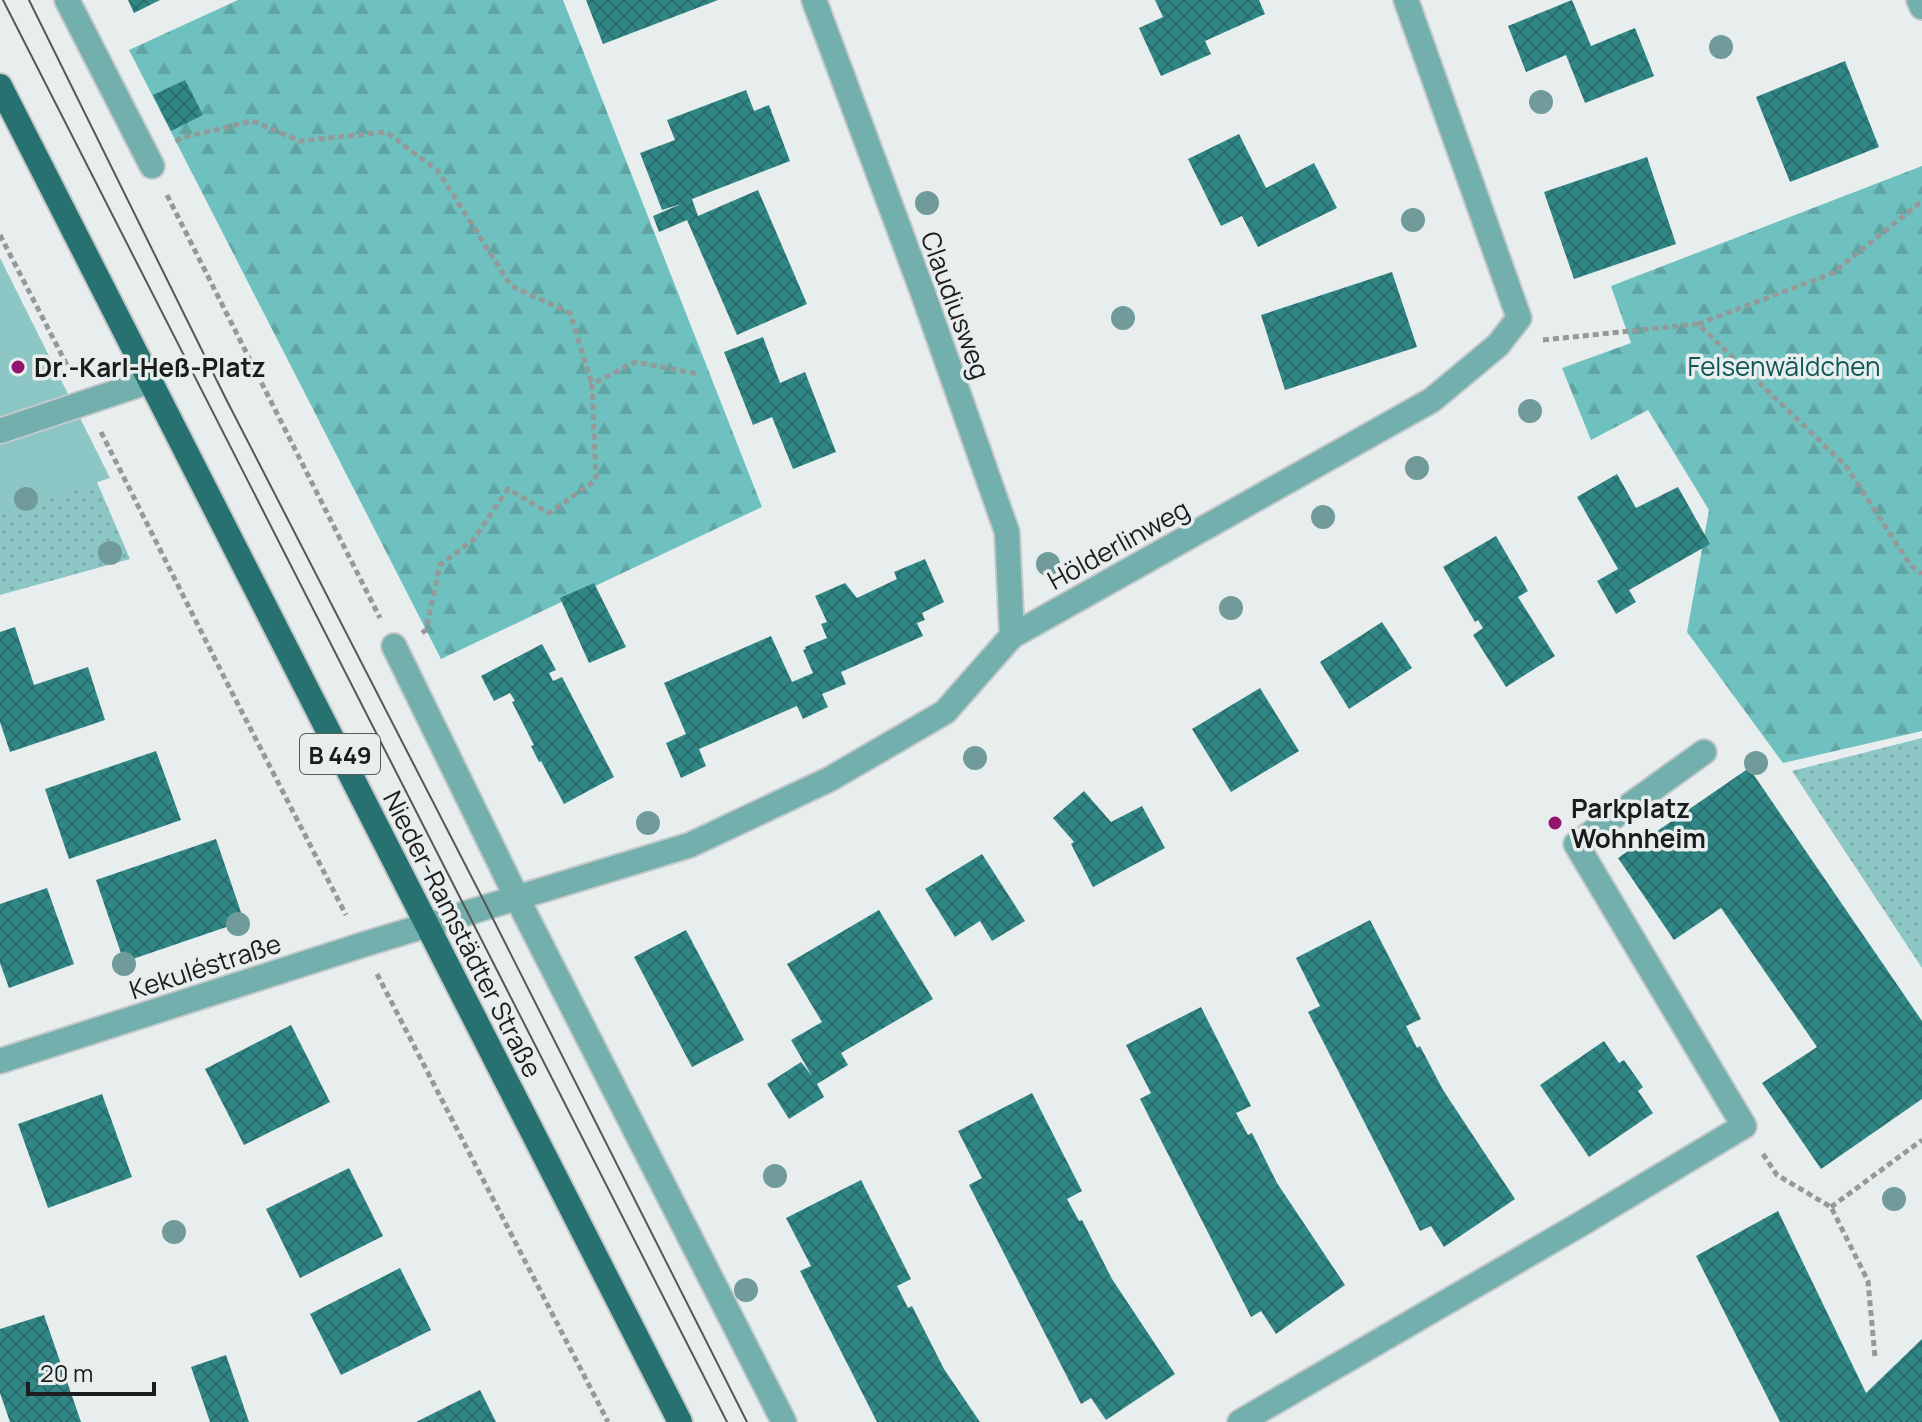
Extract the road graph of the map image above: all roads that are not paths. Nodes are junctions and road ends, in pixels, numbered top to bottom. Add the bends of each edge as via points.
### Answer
1 (67, 0) edge
2 (814, 0) edge
3 (1406, 0) edge
4 (1919, 0) edge
5 (1922, 7) edge
6 (0, 86) edge
7 (152, 166) road end
8 (150, 381) junction
9 (0, 431) edge
10 (1012, 636) junction
11 (394, 646) road end
12 (1704, 752) dead end
13 (517, 898) junction
14 (427, 926) junction
15 (0, 1061) edge
16 (680, 1422) edge
17 (784, 1422) edge
18 (1240, 1422) edge

1 - 7 street
2 - 10 street, Claudiusweg via 1007,532
3 - 10 street, Hölderlinweg via 1519,318 1498,345 1432,400
4 - 5 street
6 - 8 main road, Nieder-Ramstädter Straße / B 449
8 - 9 street
8 - 14 main road, Nieder-Ramstädter Straße / B 449
10 - 13 street, Hölderlinweg via 945,712 830,779 690,845
11 - 13 street
12 - 18 street via 1576,844 1744,1126
13 - 14 street, Hölderlinweg
13 - 17 street
14 - 15 street, Kekuléstraße
14 - 16 main road, Nieder-Ramstädter Straße / B 449

